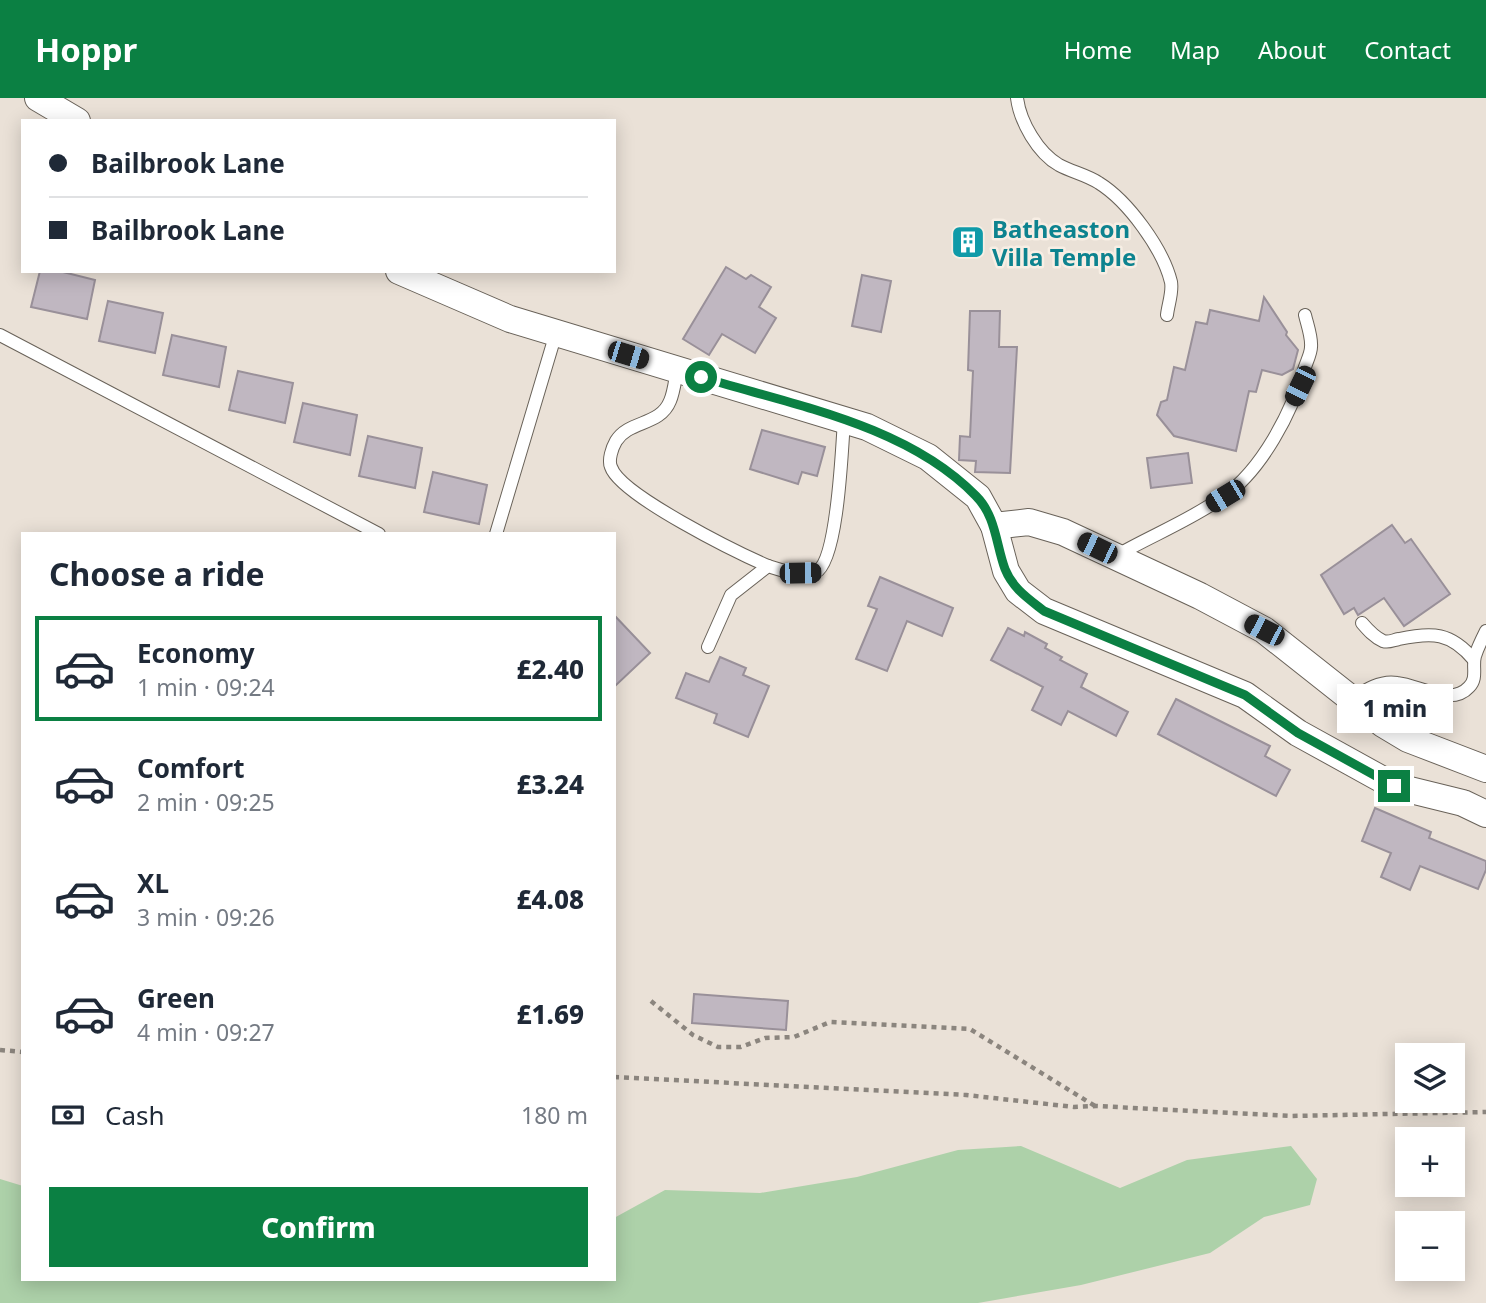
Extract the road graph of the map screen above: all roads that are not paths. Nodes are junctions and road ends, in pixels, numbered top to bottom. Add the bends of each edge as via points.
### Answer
1 (38, 98) edge
2 (1017, 98) edge
3 (74, 119) edge
4 (404, 273) edge
5 (1167, 314) dead end
6 (1305, 315) dead end
7 (556, 333) junction
8 (0, 335) edge
9 (677, 370) junction
10 (844, 420) junction
11 (994, 526) junction
12 (375, 532) edge
13 (496, 532) edge
14 (1114, 557) junction
15 (768, 566) junction
16 (1362, 623) dead end
17 (1486, 631) edge
18 (708, 647) dead end
19 (1474, 660) junction
20 (1352, 699) junction
21 (1486, 769) edge
22 (1486, 814) edge

1 - 3 street
2 - 5 lane via 1041,150 1057,164 1098,182 1145,230 1171,285
4 - 7 street via 510,319
6 - 14 lane via 1311,346 1300,386 1278,433 1249,474 1225,496
7 - 9 street
7 - 13 lane
8 - 12 lane
9 - 10 street
9 - 15 lane via 667,406 652,421 622,434 611,452 611,467 631,490 715,542
10 - 11 street via 928,457 978,497
10 - 15 lane via 837,508 822,567 815,573 800,573
11 - 14 street via 1029,522
11 - 22 street via 1006,571 1018,591 1044,611 1245,695 1298,733 1394,786 1463,803
14 - 20 street via 1264,630
15 - 18 lane via 731,596
16 - 19 lane via 1386,642 1434,634 1452,639
17 - 19 lane
19 - 20 lane via 1470,686 1458,695 1395,682 1370,687
20 - 21 street via 1408,739

